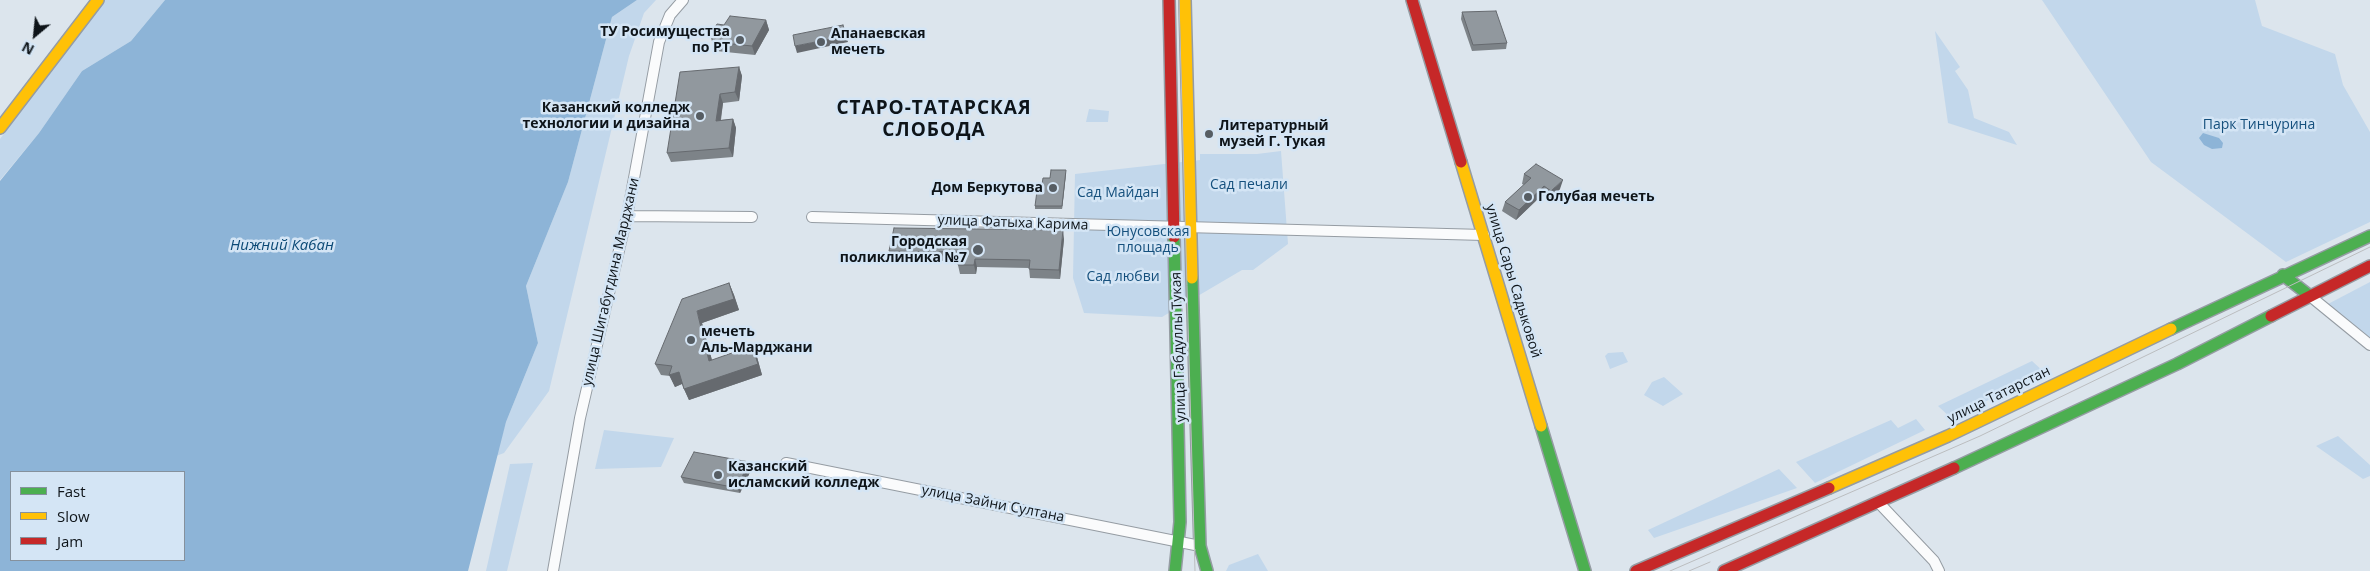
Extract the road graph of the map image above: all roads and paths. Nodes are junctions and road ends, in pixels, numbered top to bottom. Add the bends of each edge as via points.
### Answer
1 (90, 0) edge
2 (98, 0) edge
3 (683, 0) edge
4 (1169, 0) edge
5 (1185, 0) edge
6 (1412, 0) edge
7 (0, 113) edge
8 (0, 128) edge
9 (627, 216) junction
10 (752, 217) dead end
11 (812, 217) dead end
12 (1174, 227) junction
13 (1190, 228) junction
14 (1484, 234) junction
15 (2370, 236) edge
16 (2370, 266) edge
17 (2283, 275) junction
18 (2310, 296) junction
19 (2370, 345) edge
20 (786, 463) dead end
21 (1879, 502) junction
22 (1179, 541) junction
23 (1200, 546) junction
24 (553, 571) edge
25 (1175, 571) edge
26 (1206, 571) edge
27 (1585, 571) edge
28 (1636, 571) edge
29 (1724, 571) edge
30 (1939, 571) edge

1 - 7 main road
2 - 8 main road
3 - 9 street, улица Шигабутдина Марджани via 670,14 659,42
4 - 12 main road, улица Габдуллы Тукая
5 - 13 main road, улица Габдуллы Тукая
6 - 14 main road, улица Сары Садыковой
9 - 10 street
9 - 24 street, улица Шигабутдина Марджани via 580,418
11 - 12 street, улица Фатыха Карима
12 - 13 street, улица Фатыха Карима
12 - 22 main road, улица Габдуллы Тукая
13 - 14 street, улица Фатыха Карима
13 - 23 main road, улица Габдуллы Тукая
14 - 27 main road, улица Сары Садыковой
15 - 17 main road, улица Татарстан
16 - 18 main road
17 - 18 main road
17 - 28 main road, улица Татарстан via 1948,436
18 - 19 street
18 - 21 main road via 2177,364
20 - 22 street, улица Зайни Султана
21 - 29 main road
21 - 30 street via 1934,561
22 - 23 street, улица Зайни Султана
22 - 25 main road, улица Габдуллы Тукая
23 - 26 main road, улица Габдуллы Тукая

